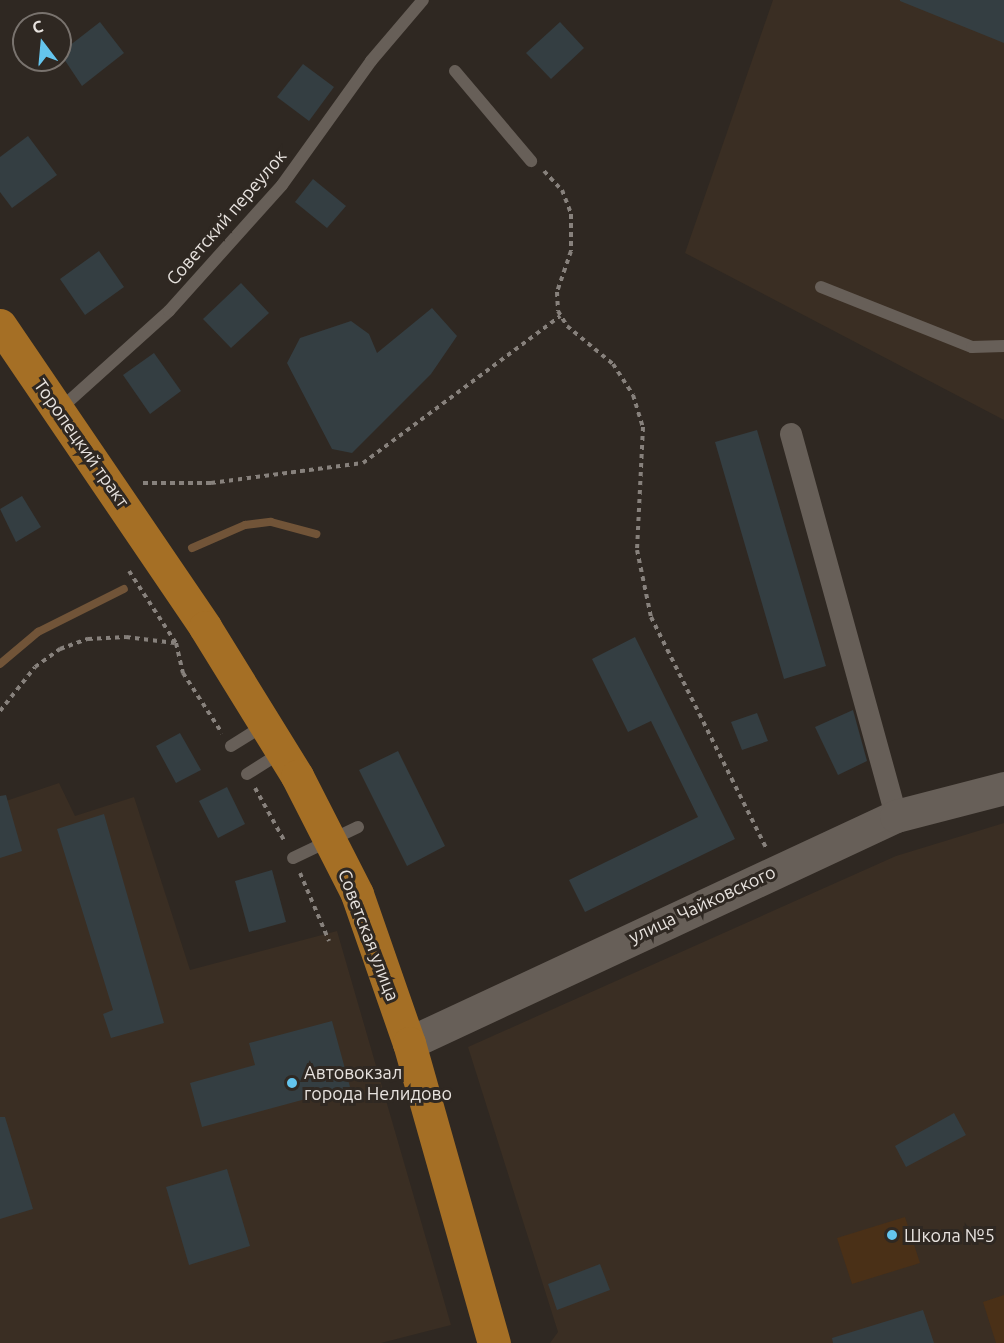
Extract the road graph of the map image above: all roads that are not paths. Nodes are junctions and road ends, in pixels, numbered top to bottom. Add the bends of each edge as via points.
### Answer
1 (423, 0) edge
2 (455, 71) dead end
3 (531, 161) road end
4 (821, 287) dead end
5 (0, 325) edge
6 (1004, 345) edge
7 (58, 411) junction
8 (791, 434) dead end
9 (163, 561) joint
10 (274, 739) junction
11 (231, 746) dead end
12 (248, 774) dead end
13 (1004, 788) edge
14 (896, 816) junction
15 (344, 834) junction
16 (294, 858) dead end
17 (409, 1043) junction
18 (494, 1343) edge

1 - 7 lane, Советский переулок via 371,61 282,185 169,311
2 - 3 lane
4 - 6 lane via 972,347
5 - 7 main road, Торопецкий тракт
7 - 9 main road, Торопецкий тракт
8 - 14 street
9 - 10 main road, Советская улица
10 - 11 lane
10 - 12 lane
10 - 15 main road, Советская улица
13 - 14 street, улица Чайковского
14 - 17 street, улица Чайковского
15 - 16 lane
15 - 17 main road, Советская улица via 357,894
17 - 18 main road, Советская улица

